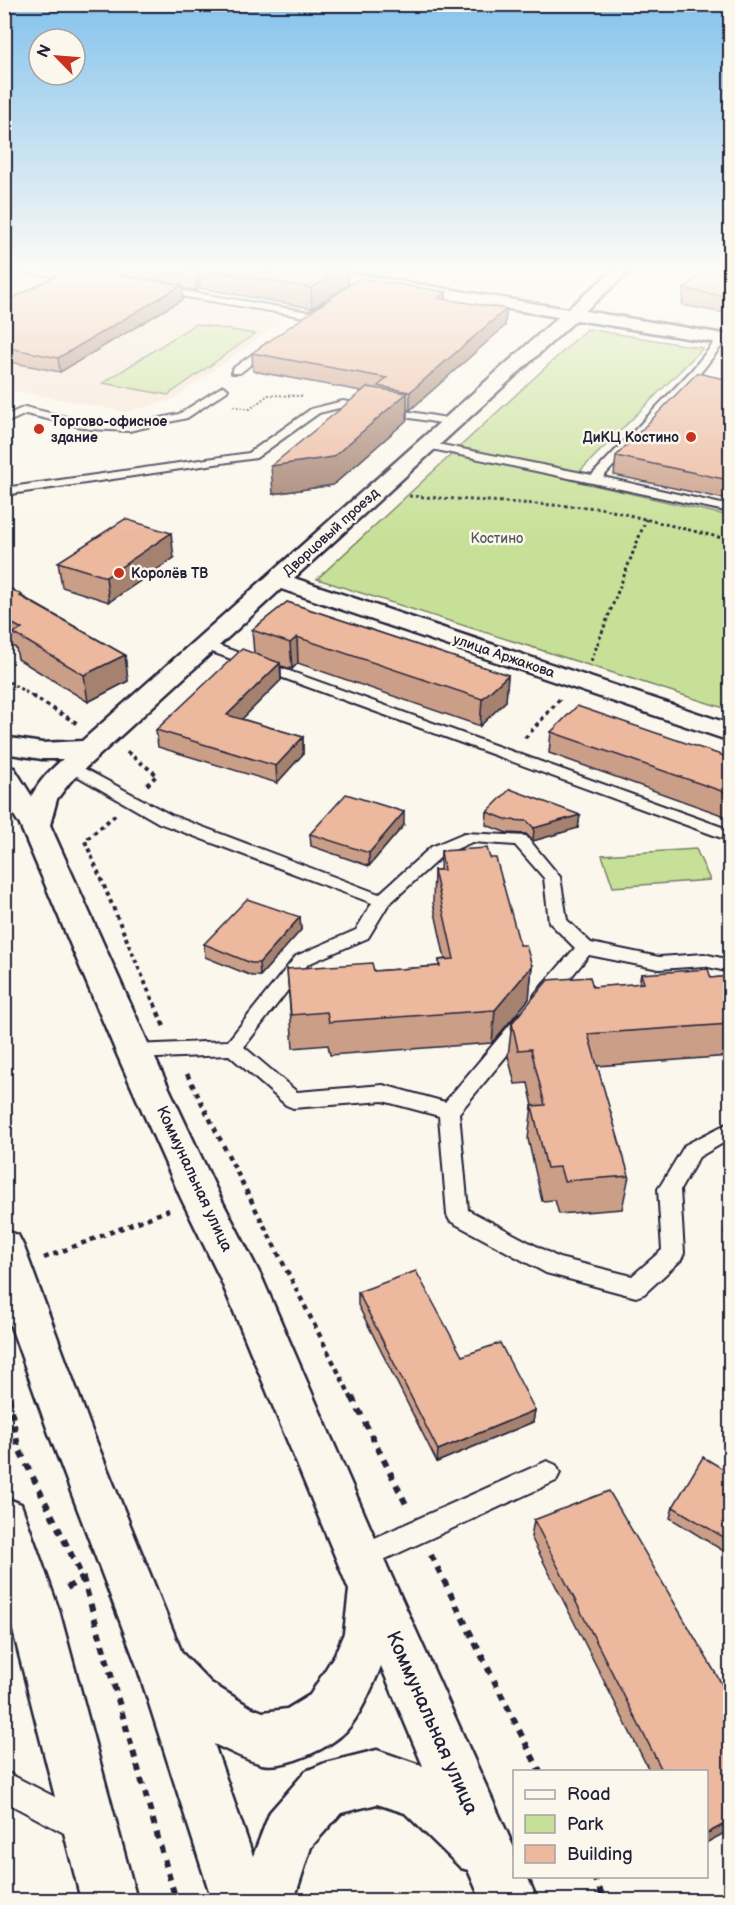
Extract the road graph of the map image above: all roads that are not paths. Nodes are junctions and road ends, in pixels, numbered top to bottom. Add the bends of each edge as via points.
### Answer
1 (250, 361) edge
2 (520, 361) edge
3 (709, 361) edge
4 (236, 371) dead end
5 (223, 389) dead end
6 (4, 404) edge
7 (25, 410) junction
8 (4, 421) edge
9 (453, 422) junction
10 (427, 445) junction
11 (595, 478) junction
12 (4, 492) edge
13 (730, 509) edge
14 (277, 580) junction
15 (206, 645) junction
16 (730, 733) edge
17 (4, 745) edge
18 (88, 751) junction
19 (4, 774) edge
20 (34, 825) junction
21 (730, 836) edge
22 (382, 901) junction
23 (585, 948) junction
24 (730, 966) edge
25 (232, 1048) junction
26 (134, 1052) junction
27 (449, 1111) junction
28 (730, 1130) edge
29 (8, 1259) edge
30 (547, 1473) dead end
31 (4, 1520) edge
32 (366, 1574) junction
33 (162, 1666) junction
34 (4, 1785) edge
35 (92, 1833) junction
36 (500, 1879) edge
37 (109, 1900) edge
38 (240, 1900) edge
39 (266, 1900) edge

1 - 4 lane
2 - 9 street, Дворцовый проезд
3 - 11 lane
5 - 7 lane via 183,416 129,428 90,426
6 - 7 lane
7 - 8 lane
9 - 10 street, Дворцовый проезд
9 - 12 lane via 343,404 315,411 252,456
10 - 11 lane
10 - 14 street, Дворцовый проезд
11 - 13 lane
14 - 15 street, Дворцовый проезд
14 - 16 street, улица Аржакова
15 - 18 street, Дворцовый проезд
15 - 21 lane
17 - 18 street via 42,751
18 - 20 street, Дворцовый проезд via 43,798
18 - 22 lane via 131,800 165,819
19 - 20 street, Коммунальная улица
20 - 26 street, Коммунальная улица
22 - 23 lane via 437,851 470,837 520,840 552,877 558,922
22 - 25 lane via 362,934 302,960
23 - 24 lane via 658,963 704,960
23 - 27 lane
25 - 26 lane
25 - 27 lane via 293,1100 383,1093
26 - 32 street, Коммунальная улица via 241,1278
27 - 28 lane via 458,1215 554,1266 636,1287 673,1253 669,1189 692,1151
29 - 33 street, Коммунальная улица
30 - 32 lane via 419,1531
31 - 35 street via 34,1610
32 - 33 street, Коммунальная улица via 369,1634 353,1672 328,1713 295,1734 263,1738 233,1726 193,1701
32 - 36 street, Коммунальная улица
33 - 38 street, Коммунальная улица
34 - 35 lane
35 - 37 street
36 - 39 street, Коммунальная улица via 422,1792 377,1777 325,1790 289,1831

